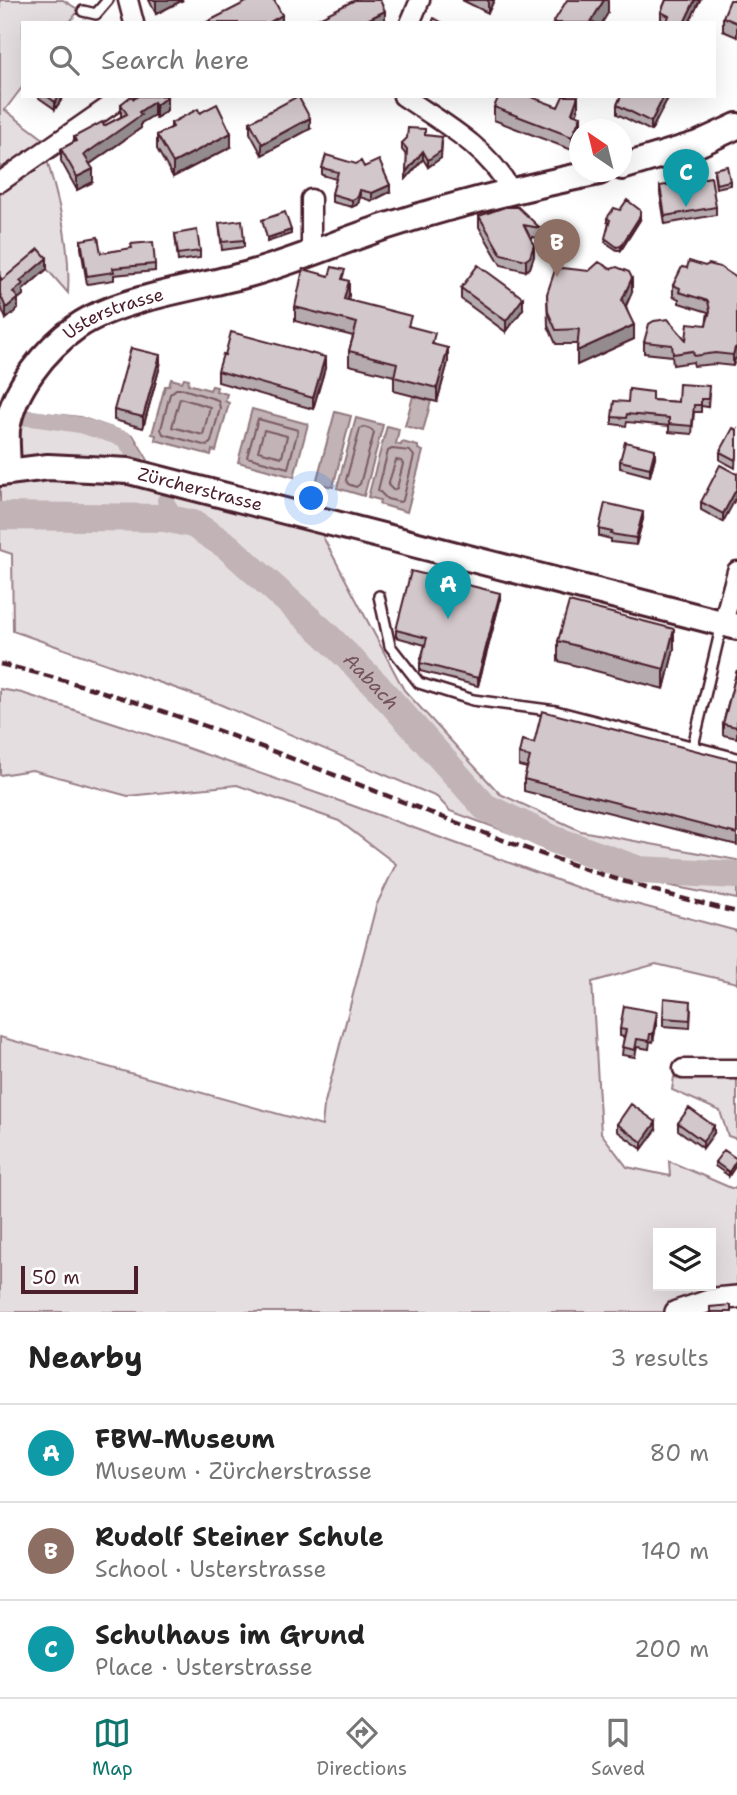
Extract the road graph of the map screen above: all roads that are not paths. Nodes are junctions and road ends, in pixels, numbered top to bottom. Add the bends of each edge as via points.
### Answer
1 (108, 0) edge
2 (128, 0) edge
3 (420, 0) edge
4 (83, 10) dead end
5 (133, 21) edge
6 (411, 21) edge
7 (121, 98) edge
8 (406, 98) edge
9 (737, 126) edge
10 (632, 164) edge
11 (569, 178) edge
12 (0, 182) edge
13 (511, 190) junction
14 (311, 199) dead end
15 (311, 253) junction
16 (4, 472) edge
17 (736, 581) edge
18 (379, 596) dead end
19 (730, 625) edge
20 (693, 746) junction
21 (737, 758) edge
22 (682, 1069) dead end
23 (737, 1069) edge
24 (737, 1297) edge
25 (676, 1312) edge

1 - 4 lane via 96,14
2 - 5 street
3 - 6 street
7 - 12 street
8 - 13 street via 471,142 499,169
9 - 10 main road via 698,144
11 - 13 main road, Usterstrasse
13 - 15 main road, Usterstrasse via 385,226
14 - 15 street
15 - 16 main road, Usterstrasse via 100,313 68,334 44,356 24,385 10,417
16 - 19 main road, Zürcherstrasse via 48,467 129,471
17 - 19 street
18 - 20 lane via 390,646 419,683 473,700 556,710
19 - 20 lane
20 - 21 lane
22 - 23 street
24 - 25 street

